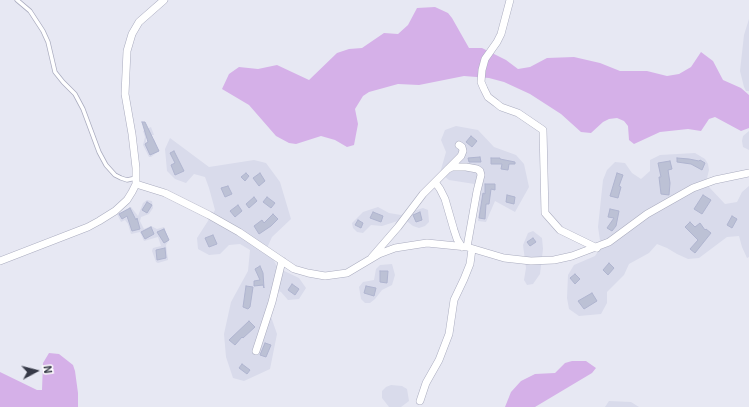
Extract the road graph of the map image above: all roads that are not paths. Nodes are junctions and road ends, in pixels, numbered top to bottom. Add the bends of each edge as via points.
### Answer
1 (17, 0) edge
2 (164, 0) edge
3 (510, 0) edge
4 (459, 145) dead end
5 (448, 169) junction
6 (749, 173) edge
7 (136, 181) junction
8 (435, 182) junction
9 (467, 248) junction
10 (597, 248) junction
11 (370, 260) junction
12 (0, 261) edge
13 (282, 261) junction
14 (256, 351) dead end
15 (420, 401) dead end

1 - 7 lane via 30,12 43,31 55,72 75,94 106,165 115,175
2 - 7 street via 139,22 127,51 125,94
3 - 10 street via 498,42 485,58 481,82 488,97 543,130 545,213 560,230
4 - 5 street via 463,151 461,156
5 - 8 street
5 - 9 street via 466,167 480,171
6 - 10 street via 714,180 693,188 647,214
7 - 12 street via 127,200 99,221
7 - 13 street via 209,215 240,232
8 - 9 street via 445,199 456,235
8 - 11 street
9 - 10 street via 504,258 531,261 554,260
9 - 11 street via 427,243 409,245 395,248
9 - 15 street via 470,264 454,300 449,334
11 - 13 street via 347,273 325,276 294,269
13 - 14 street

